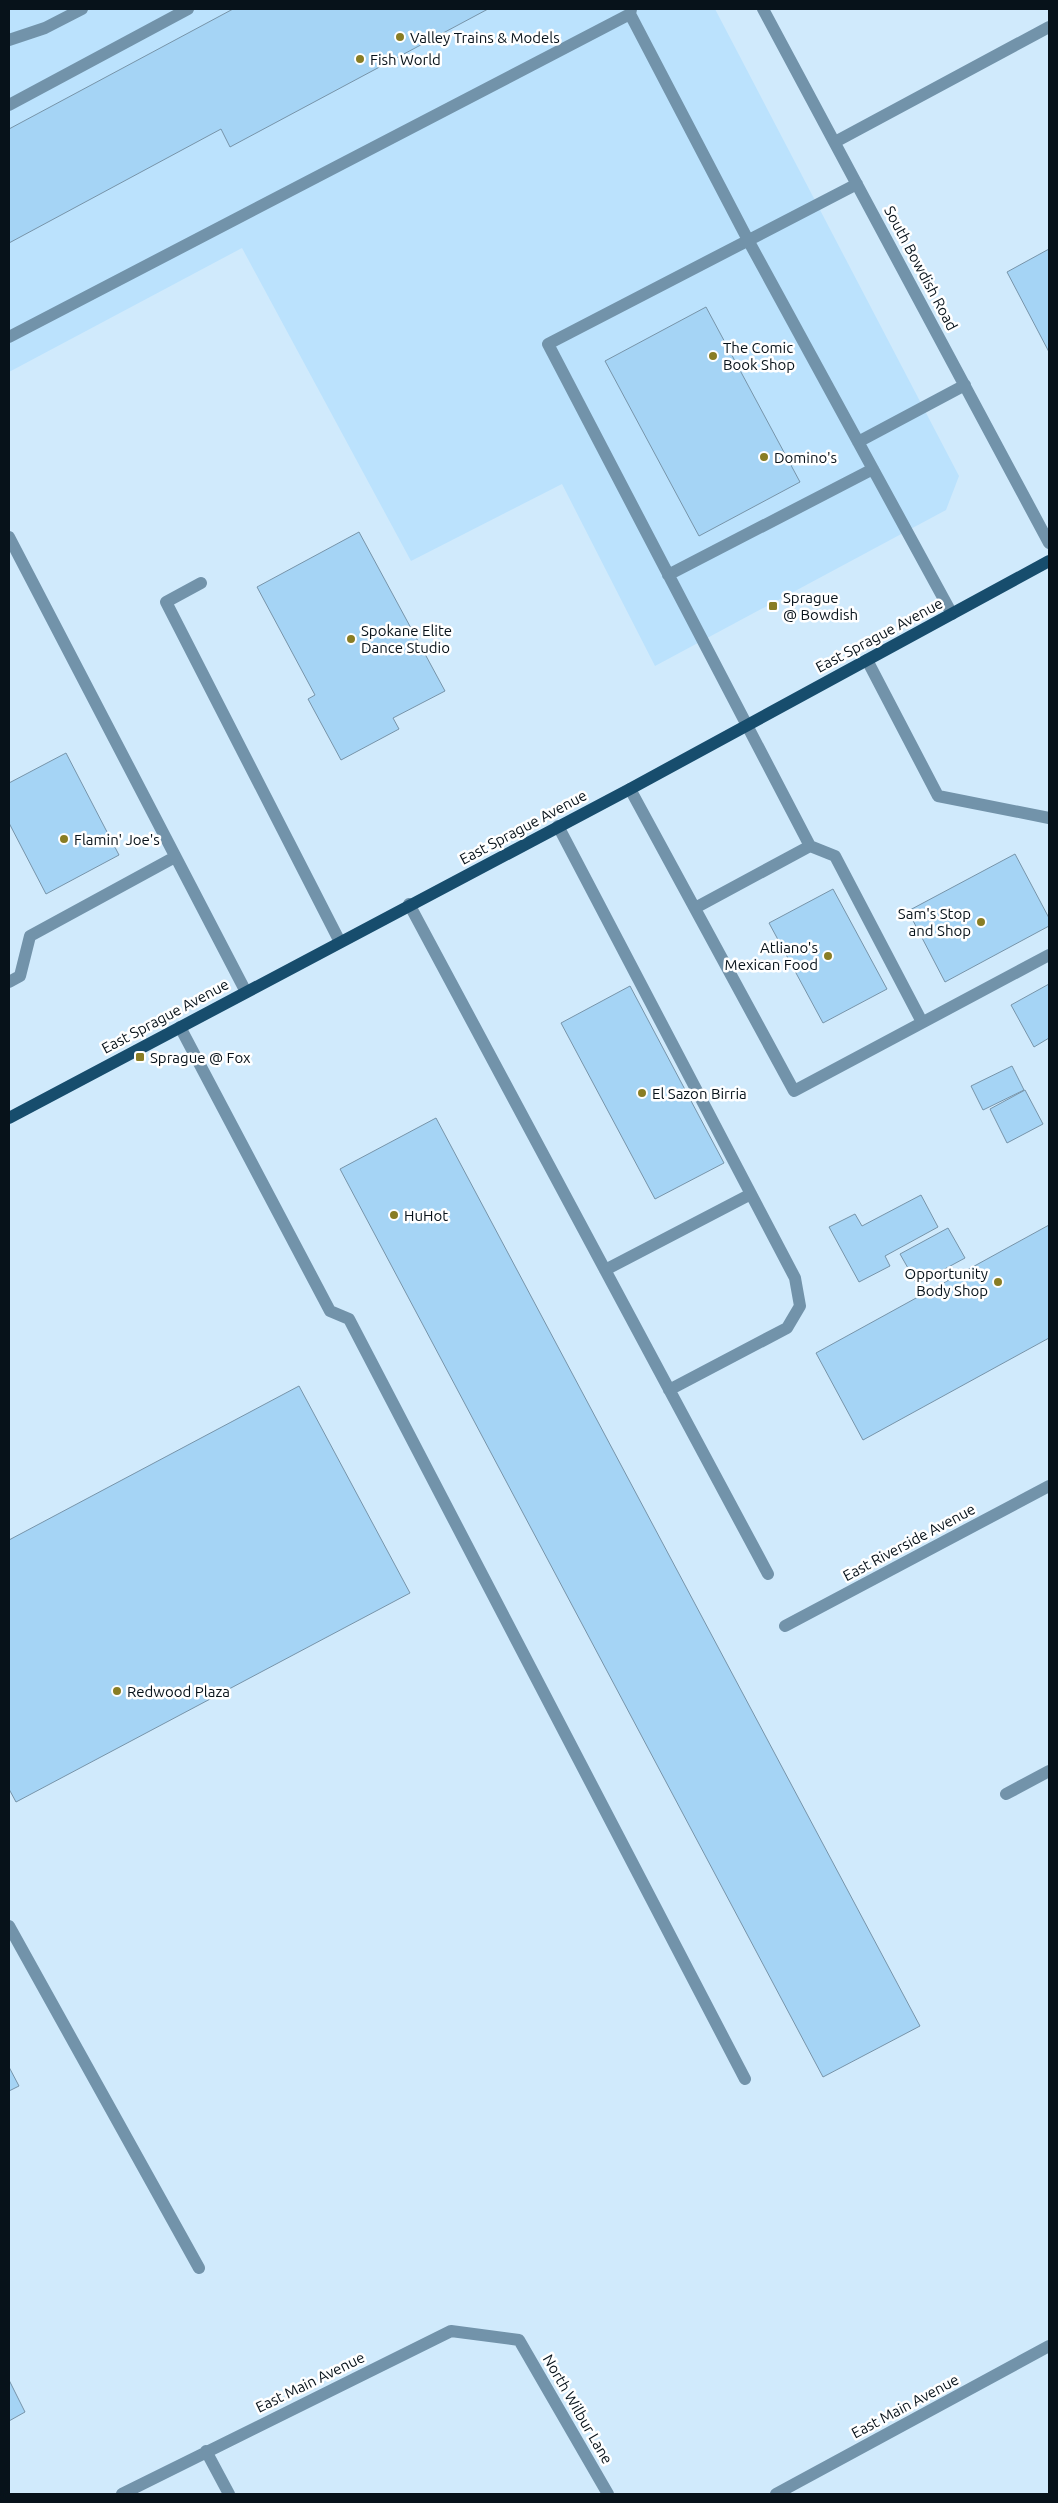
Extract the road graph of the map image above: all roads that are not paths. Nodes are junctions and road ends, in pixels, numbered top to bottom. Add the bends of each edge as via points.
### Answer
1 (82, 9) edge
2 (188, 9) edge
3 (763, 9) edge
4 (630, 12) edge
5 (1049, 27) edge
6 (9, 40) edge
7 (9, 105) edge
8 (835, 142) junction
9 (857, 184) junction
10 (748, 240) junction
11 (9, 337) edge
12 (965, 385) junction
13 (858, 442) junction
14 (873, 469) junction
15 (9, 537) edge
16 (1049, 543) edge
17 (1049, 561) edge
18 (668, 575) junction
19 (201, 583) dead end
20 (952, 614) junction
21 (867, 660) junction
22 (746, 726) junction
23 (630, 789) junction
24 (1049, 818) edge
25 (558, 826) junction
26 (810, 846) junction
27 (175, 857) junction
28 (409, 904) junction
29 (695, 908) junction
30 (340, 942) junction
31 (1049, 955) edge
32 (9, 982) edge
33 (246, 992) junction
34 (922, 1022) junction
35 (180, 1027) junction
36 (9, 1118) edge
37 (751, 1194) junction
38 (605, 1270) junction
39 (669, 1390) junction
40 (1049, 1486) edge
41 (768, 1574) dead end
42 (785, 1626) dead end
43 (1049, 1771) edge
44 (1006, 1794) dead end
45 (9, 1926) edge
46 (745, 2079) dead end
47 (199, 2268) dead end
48 (519, 2340) joint
49 (1049, 2346) edge
50 (206, 2451) junction
51 (122, 2494) edge
52 (229, 2494) edge
53 (608, 2494) edge
54 (776, 2494) edge

1 - 6 street via 45,28
2 - 7 street
3 - 8 street, South Bowdish Road
4 - 10 street
4 - 11 street
5 - 8 street
8 - 9 street, South Bowdish Road
9 - 10 street
9 - 12 street, South Bowdish Road
10 - 13 street
10 - 18 street via 548,344
12 - 13 street
12 - 16 street, South Bowdish Road
13 - 14 street
14 - 18 street
14 - 20 street
15 - 27 street
17 - 20 main road, East Sprague Avenue
18 - 22 street
19 - 30 street via 166,602
20 - 21 main road, East Sprague Avenue
21 - 22 main road, East Sprague Avenue
21 - 24 street via 938,796
22 - 23 main road, East Sprague Avenue
22 - 26 street
23 - 25 main road, East Sprague Avenue
23 - 29 street
25 - 28 main road, East Sprague Avenue
25 - 37 street
26 - 29 street
26 - 34 street via 835,856
27 - 32 street via 30,936 20,976
27 - 33 street
28 - 30 main road, East Sprague Avenue
28 - 38 street
29 - 34 street via 794,1091
30 - 33 main road, East Sprague Avenue
31 - 34 street
33 - 35 main road, East Sprague Avenue
35 - 36 main road, East Sprague Avenue
35 - 46 street via 330,1311 349,1319
37 - 38 street
37 - 39 street via 795,1278 800,1306 787,1328
38 - 39 street
39 - 41 street
40 - 42 street, East Riverside Avenue
43 - 44 street
45 - 47 street
48 - 50 street, East Main Avenue via 451,2331
48 - 53 street, North Wilbur Lane
49 - 54 street, East Main Avenue
50 - 51 street, East Main Avenue
50 - 52 street

